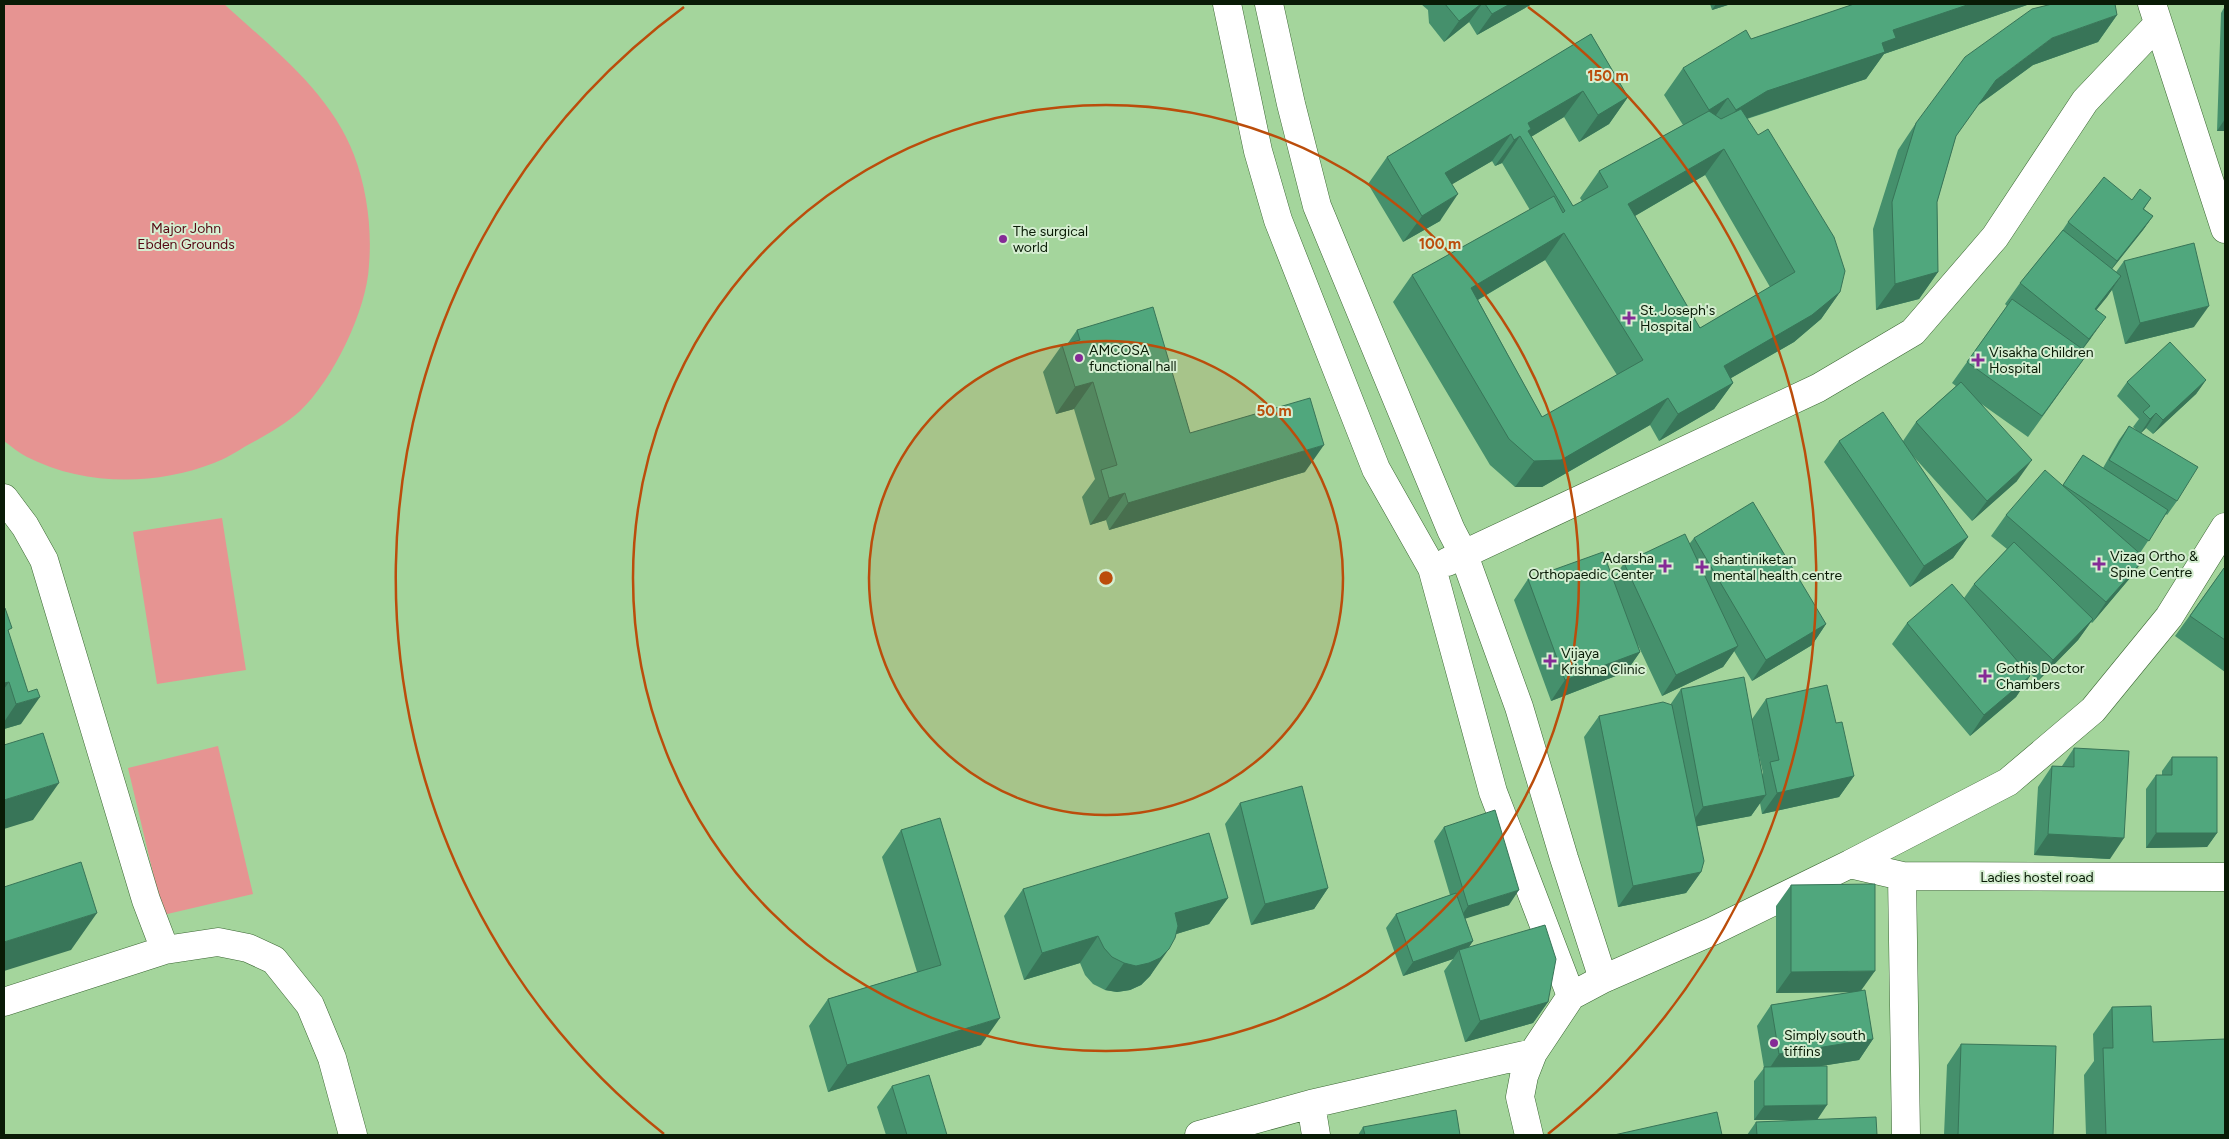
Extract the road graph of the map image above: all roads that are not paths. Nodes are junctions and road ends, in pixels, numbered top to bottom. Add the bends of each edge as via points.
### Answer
1 (1227, 4) edge
2 (1269, 4) edge
3 (2155, 14) edge
4 (1317, 206) junction
5 (1278, 220) junction
6 (2225, 229) edge
7 (4, 498) edge
8 (2225, 526) edge
9 (1464, 555) junction
10 (1432, 568) junction
11 (1850, 864) junction
12 (1902, 876) junction
13 (2225, 877) edge
14 (165, 950) junction
15 (1603, 979) junction
16 (1571, 996) junction
17 (4, 1002) edge
18 (1533, 1053) junction
19 (1311, 1104) junction
20 (353, 1135) edge
21 (1199, 1135) edge
22 (1316, 1135) edge
23 (1529, 1135) edge
24 (1906, 1135) edge

1 - 5 street via 1258,151
2 - 4 street
3 - 6 street
3 - 9 street via 2085,101 1995,237 1914,332 1818,388
4 - 5 street
4 - 9 street
5 - 10 street via 1376,469
7 - 14 street via 44,560 146,900
8 - 11 street via 2169,616 2094,710 2008,782
9 - 10 street
9 - 15 street via 1519,707
10 - 16 street via 1493,792
11 - 12 street, Ladies hostel road
11 - 15 street via 1714,931
12 - 13 street, Ladies hostel road
12 - 24 street
14 - 17 street
14 - 20 street via 218,942 248,948 274,960 310,1005 332,1058
15 - 16 street
16 - 18 street
18 - 19 street
18 - 23 street via 1520,1097
19 - 21 street
19 - 22 street

